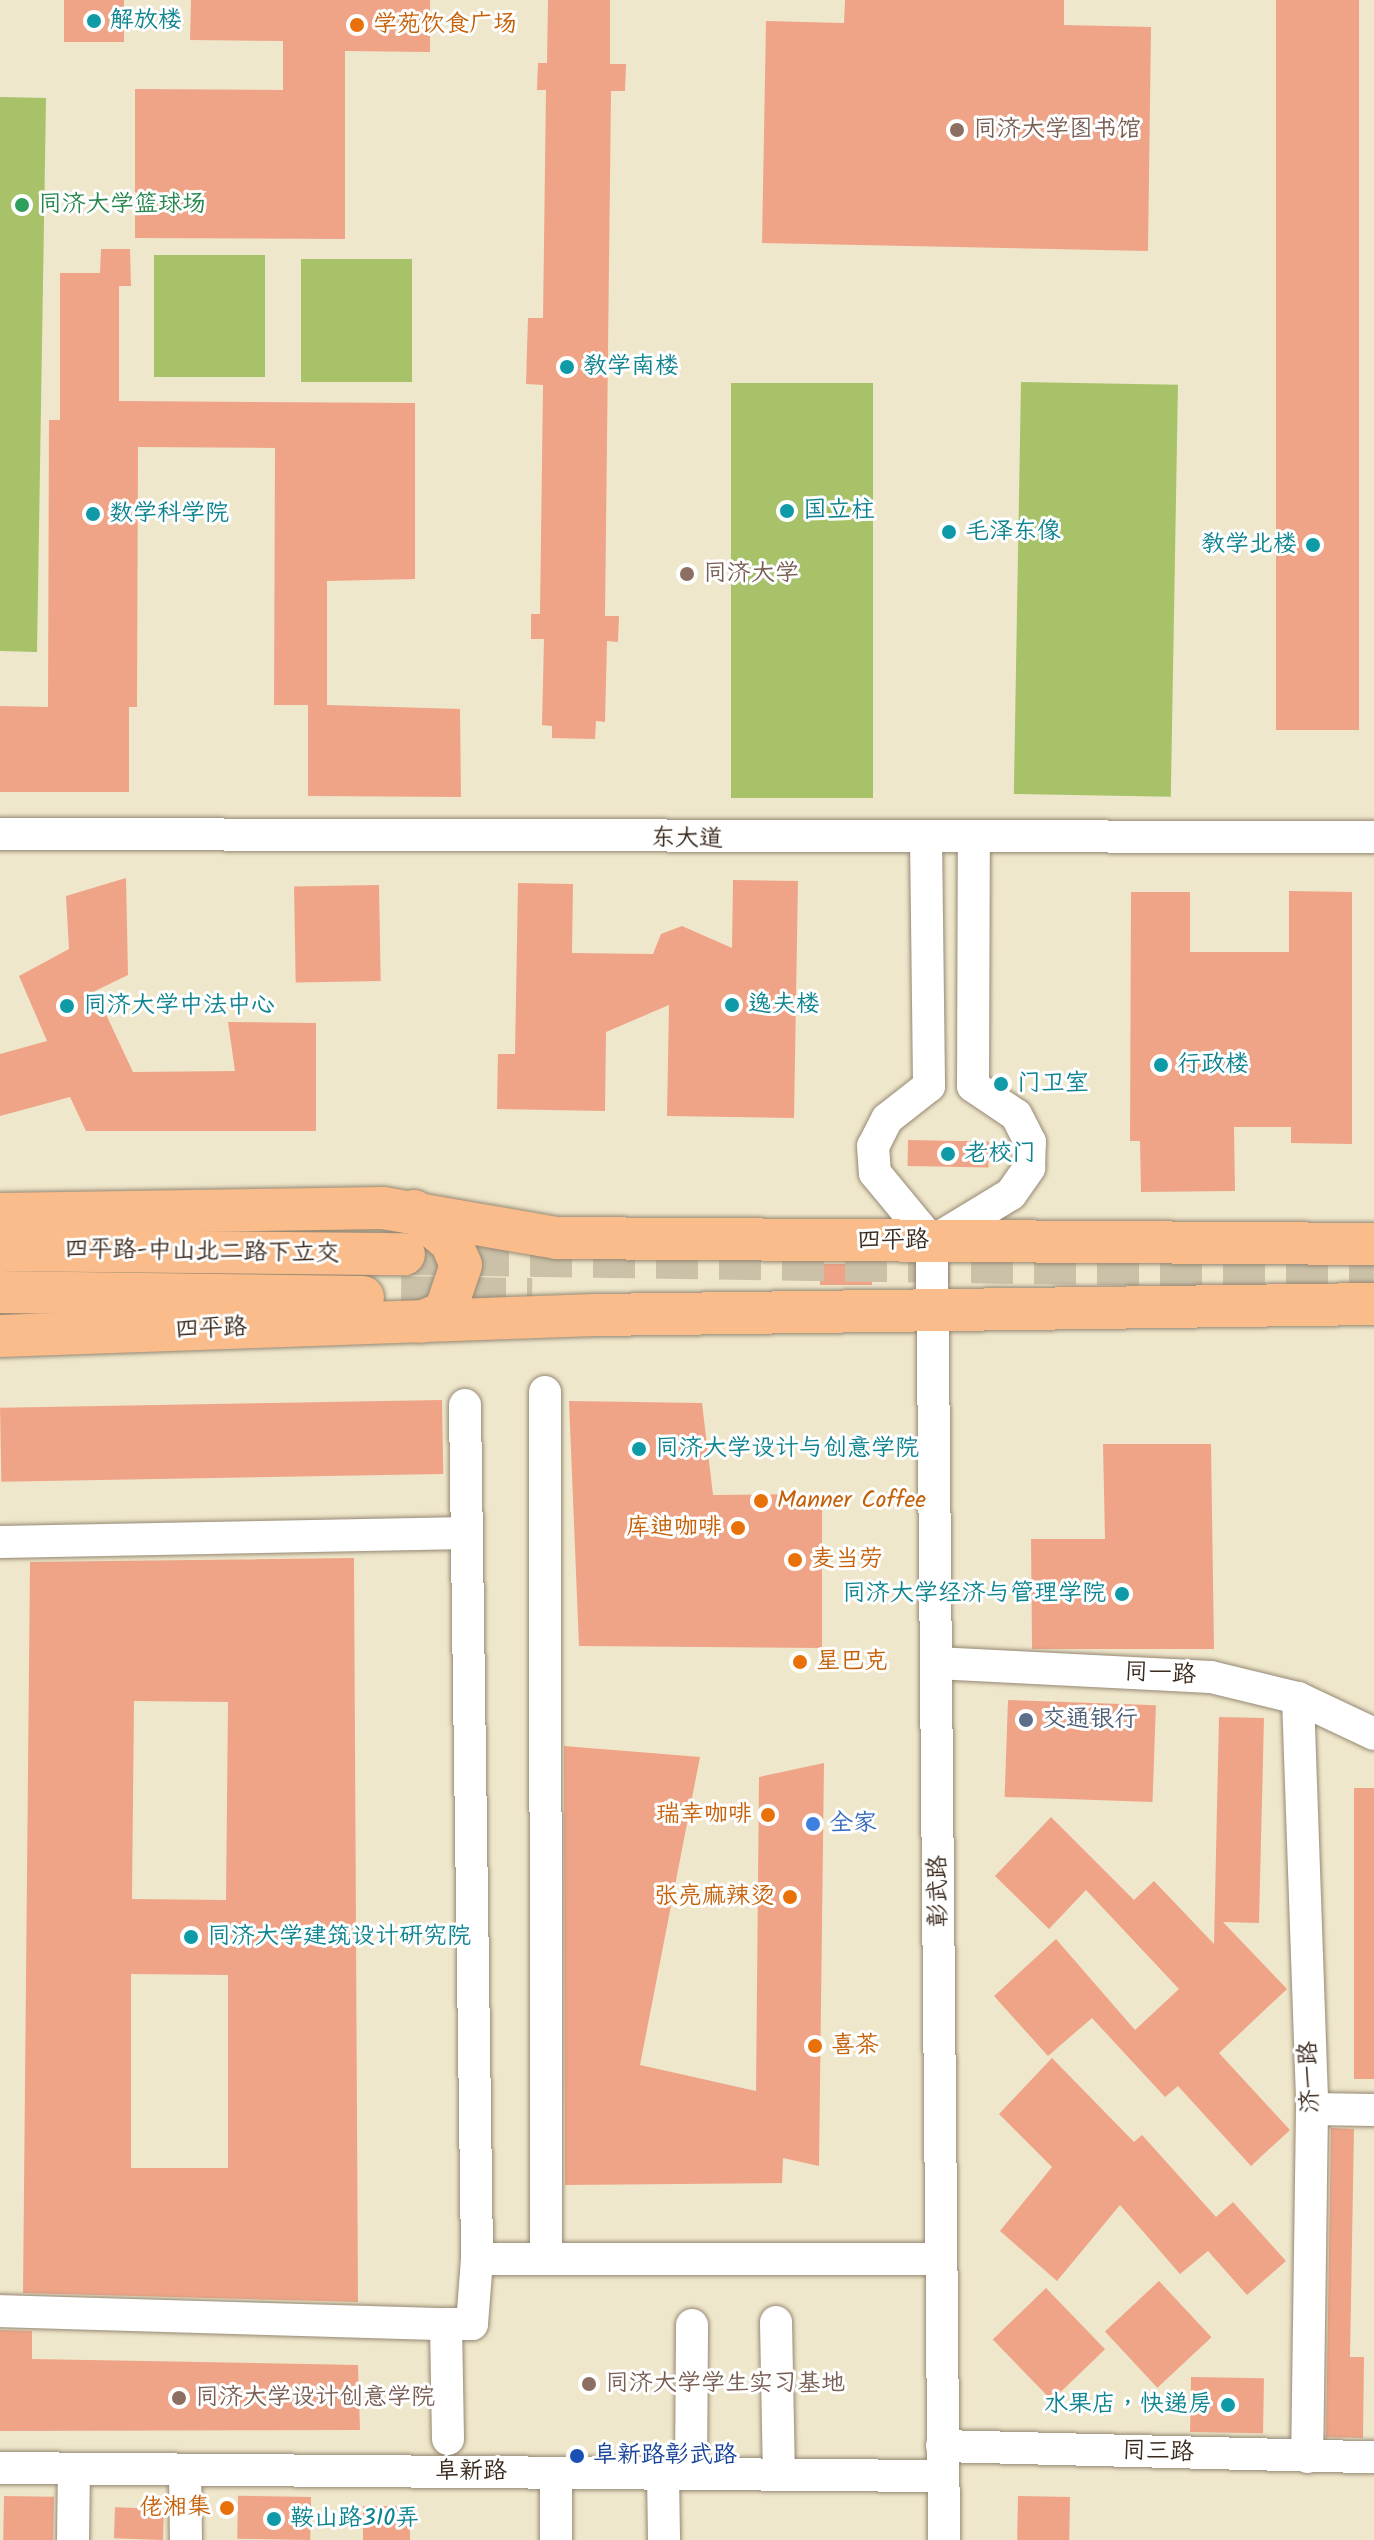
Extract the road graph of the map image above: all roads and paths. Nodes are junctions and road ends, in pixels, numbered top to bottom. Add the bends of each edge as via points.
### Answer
1 (0, 834) edge
2 (926, 837) junction
3 (974, 837) junction
4 (1374, 837) edge
5 (929, 1086) junction
6 (973, 1086) junction
7 (414, 1211) junction
8 (0, 1214) edge
9 (932, 1242) junction
10 (1374, 1244) edge
11 (0, 1250) edge
12 (404, 1254) tunnel mouth
13 (0, 1292) edge
14 (1374, 1304) edge
15 (411, 1310) junction
16 (931, 1314) junction
17 (0, 1336) edge
18 (545, 1392) dead end
19 (465, 1405) dead end
20 (465, 1533) junction
21 (0, 1542) edge
22 (936, 1663) junction
23 (1298, 1698) junction
24 (1374, 1734) edge
25 (1312, 2109) junction
26 (1374, 2110) edge
27 (477, 2259) junction
28 (546, 2259) junction
29 (938, 2259) junction
30 (0, 2311) edge
31 (776, 2322) dead end
32 (446, 2324) junction
33 (692, 2325) dead end
34 (448, 2439) dead end
35 (1307, 2457) junction
36 (1374, 2457) edge
37 (942, 2461) junction
38 (0, 2468) edge
39 (74, 2469) junction
40 (185, 2470) junction
41 (556, 2473) junction
42 (677, 2474) junction
43 (779, 2474) junction
44 (73, 2540) edge
45 (186, 2540) edge
46 (556, 2540) edge
47 (664, 2540) edge
48 (944, 2540) edge

1 - 2 street, 东大道
2 - 3 street, 东大道
2 - 5 street
3 - 4 street, 东大道
3 - 6 street
5 - 6 street
5 - 9 street via 887,1119 873,1146 875,1173
6 - 9 street via 1016,1115 1030,1142 1029,1168 1011,1194
7 - 8 main road, 四平路
7 - 9 main road, 四平路 via 557,1238
7 - 15 main road via 451,1242 461,1265 445,1312
9 - 10 main road, 四平路
9 - 16 street, 彰武路
11 - 12 main road, 四平路-中山北二路下立交
13 - 15 main road, 四平路-中山北二路下立交
14 - 16 main road, 四平路
15 - 16 main road, 四平路
15 - 17 main road, 四平路
16 - 22 street, 彰武路
18 - 28 street
19 - 20 street
20 - 21 street
20 - 27 street
22 - 23 street, 同一路 via 1211,1677
22 - 29 street, 彰武路
23 - 24 street, 同一路
23 - 25 street, 济一路
25 - 26 street
25 - 35 street, 济一路
27 - 28 street
27 - 32 street via 472,2324
28 - 29 street
29 - 37 street, 彰武路
30 - 32 street
31 - 43 street
32 - 34 street
33 - 42 street
35 - 36 street, 同三路
35 - 37 street, 同三路
37 - 43 street, 阜新路
37 - 48 street, 彰武路
38 - 39 street, 阜新路
39 - 40 street, 阜新路
39 - 44 street
40 - 41 street, 阜新路
40 - 45 street
41 - 42 street, 阜新路
41 - 46 street
42 - 43 street, 阜新路
42 - 47 street

